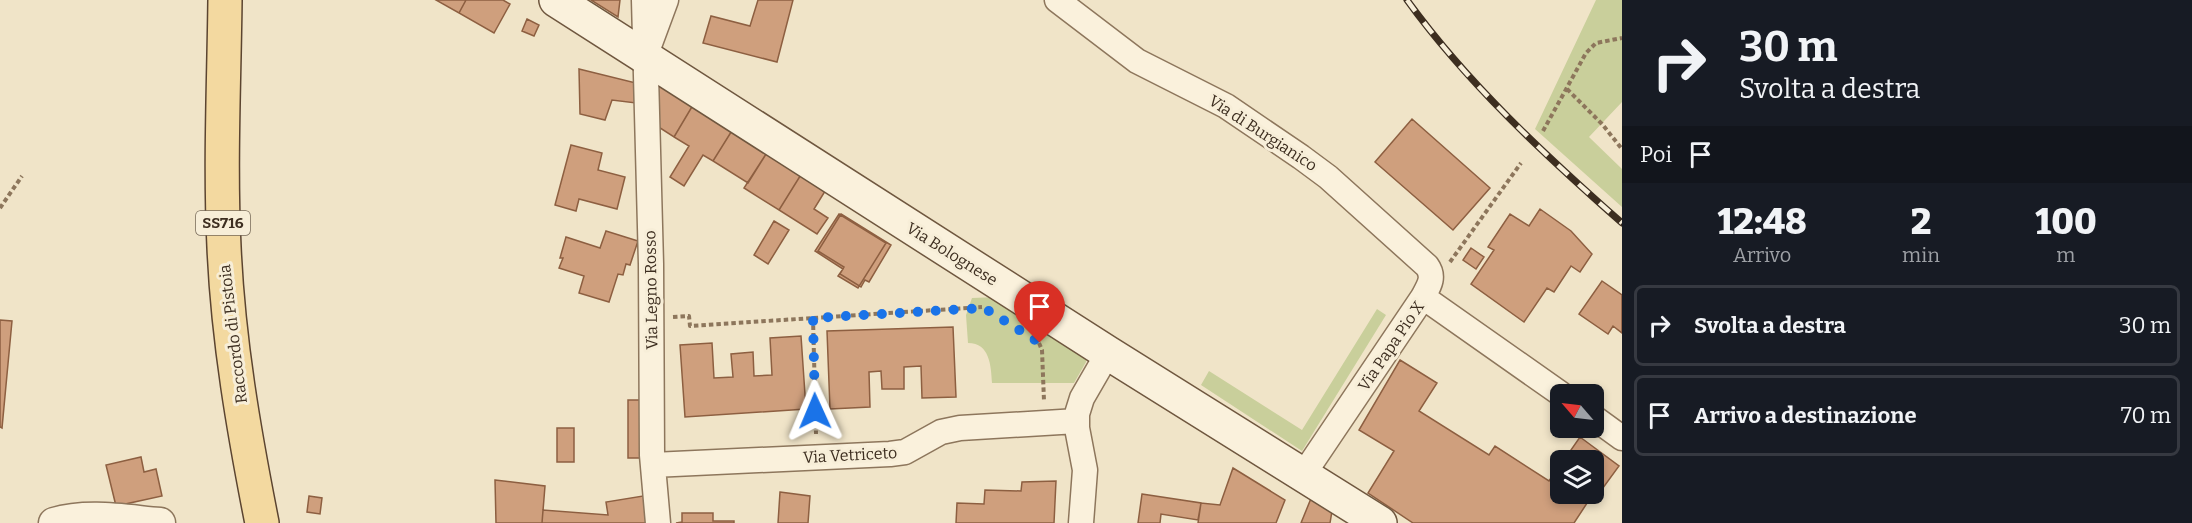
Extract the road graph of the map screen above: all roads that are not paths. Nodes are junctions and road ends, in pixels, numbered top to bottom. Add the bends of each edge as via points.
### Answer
1 (225, 0) edge
2 (556, 0) edge
3 (644, 0) edge
4 (666, 0) edge
5 (1057, 0) edge
6 (645, 56) junction
7 (1427, 288) junction
8 (1108, 353) junction
9 (1550, 385) edge
10 (1077, 421) junction
11 (1604, 425) edge
12 (1622, 438) edge
13 (653, 465) junction
14 (1304, 475) junction
15 (54, 523) edge
16 (160, 523) edge
17 (262, 523) edge
18 (658, 523) edge
19 (1081, 523) edge
20 (1380, 523) edge

1 - 17 main road, Raccordo di Pistoia / SS716 via 224,246 231,333
2 - 6 main road, Via Bolognese
3 - 6 street, Via Legno Rosso
4 - 6 street
5 - 7 street, Via di Burgianico via 1137,61 1226,106 1314,166 1423,260 1430,269
6 - 8 main road, Via Bolognese
6 - 13 street, Via Legno Rosso
7 - 9 street, Via Papa Pio X
7 - 14 street, Via Papa Pio X
8 - 10 street via 1082,398
8 - 14 main road, Via Bolognese
10 - 13 street, Via Vetriceto via 960,428 940,432 898,453
10 - 19 street via 1085,470
11 - 12 street
13 - 18 street, Via Legno Rosso
14 - 20 main road, Via Bolognese
15 - 16 street via 89,518

